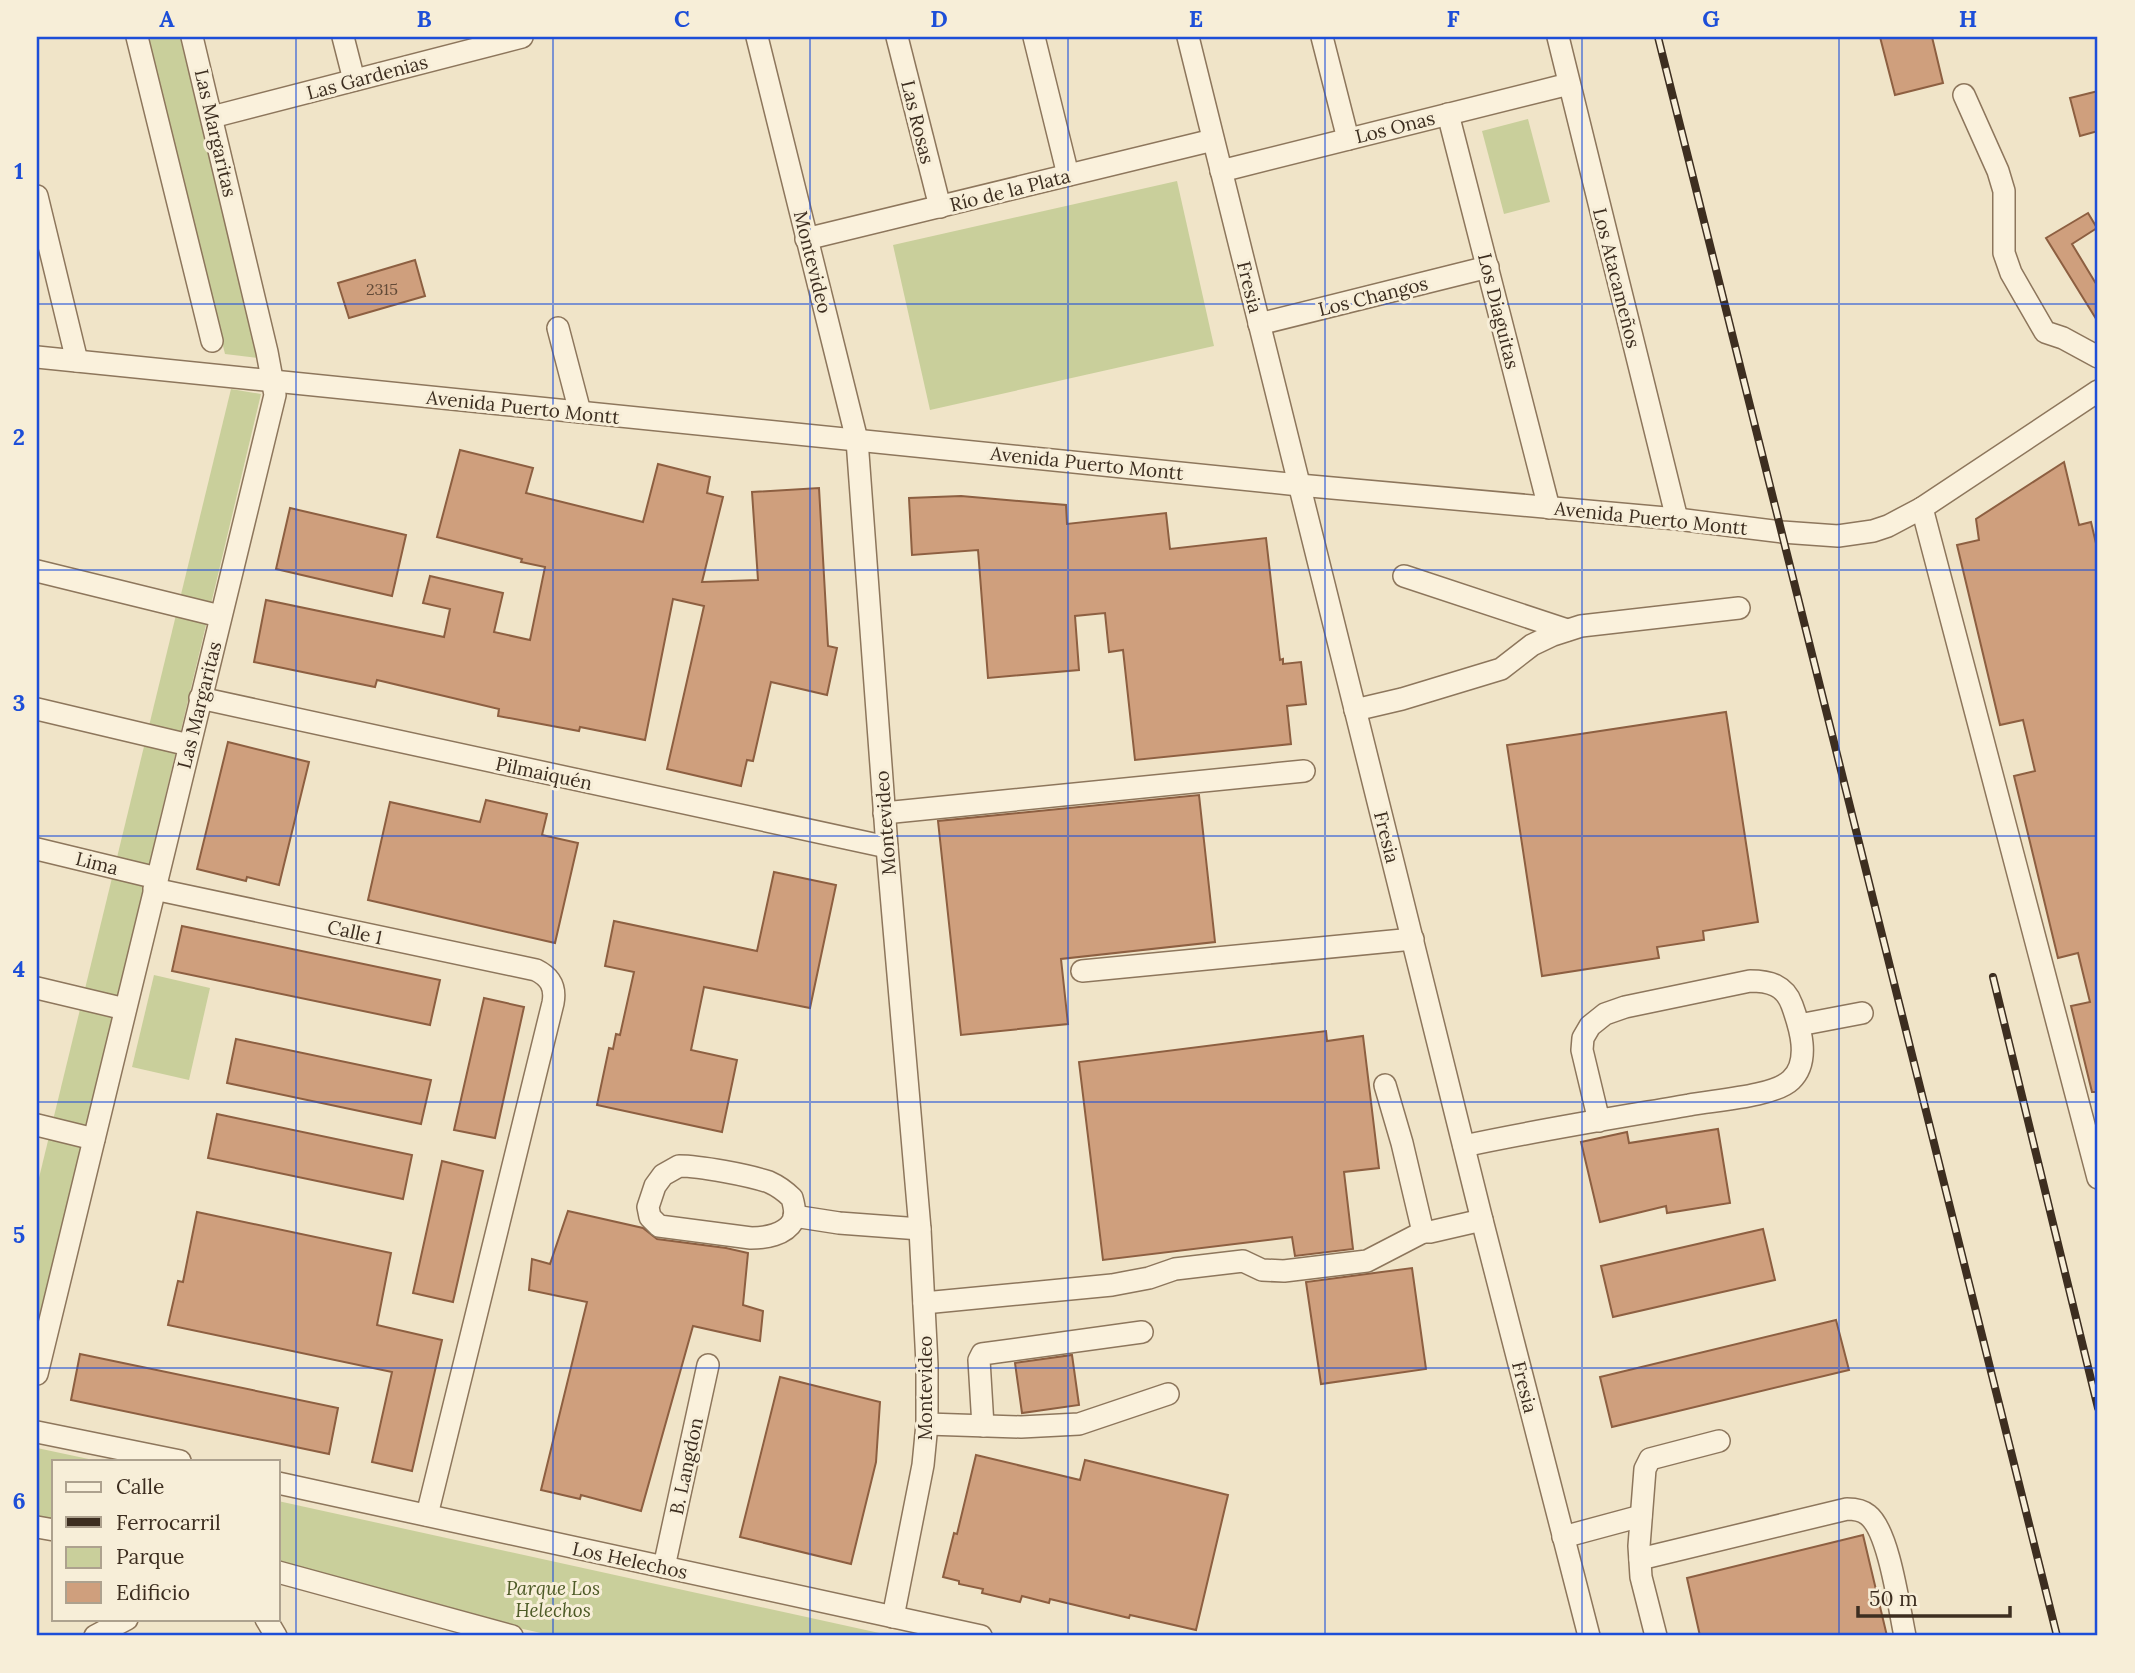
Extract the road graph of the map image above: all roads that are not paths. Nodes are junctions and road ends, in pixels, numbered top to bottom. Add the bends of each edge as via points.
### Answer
1 (137, 37) edge
2 (192, 37) edge
3 (343, 37) edge
4 (522, 37) edge
5 (757, 37) edge
6 (897, 37) edge
7 (1034, 37) edge
8 (1188, 37) edge
9 (1322, 37) edge
10 (1558, 37) edge
11 (486, 41) edge
12 (354, 80) junction
13 (1569, 84) junction
14 (1964, 94) dead end
15 (1448, 114) junction
16 (212, 117) junction
17 (1348, 139) junction
18 (1213, 140) junction
19 (1221, 171) junction
20 (1068, 176) junction
21 (37, 196) edge
22 (940, 207) junction
23 (807, 239) junction
24 (1488, 267) junction
25 (1259, 324) junction
26 (558, 327) dead end
27 (212, 341) dead end
28 (37, 357) edge
29 (2098, 357) edge
30 (77, 361) junction
31 (274, 382) junction
32 (2098, 391) edge
33 (580, 412) junction
34 (857, 440) junction
35 (1299, 485) junction
36 (1549, 508) junction
37 (1922, 508) junction
38 (1677, 519) junction
39 (37, 571) edge
40 (1404, 576) dead end
41 (1739, 608) dead end
42 (220, 616) junction
43 (1567, 630) junction
44 (200, 698) junction
45 (37, 709) edge
46 (1356, 710) junction
47 (189, 745) junction
48 (1304, 771) dead end
49 (884, 813) junction
50 (887, 847) junction
51 (37, 849) edge
52 (156, 884) junction
53 (1413, 939) junction
54 (1082, 971) dead end
55 (37, 988) edge
56 (125, 1009) junction
57 (1862, 1013) dead end
58 (1799, 1025) junction
59 (1385, 1085) dead end
60 (1599, 1121) junction
61 (37, 1125) edge
62 (94, 1139) junction
63 (1464, 1146) junction
64 (2098, 1178) edge
65 (794, 1216) junction
66 (1482, 1220) junction
67 (919, 1229) junction
68 (1423, 1232) junction
69 (923, 1303) junction
70 (1142, 1332) dead end
71 (708, 1365) dead end
72 (37, 1374) edge
73 (1168, 1394) dead end
74 (927, 1424) junction
75 (983, 1426) junction
76 (37, 1432) edge
77 (1719, 1441) dead end
78 (175, 1460) edge
79 (280, 1483) edge
80 (427, 1515) junction
81 (1641, 1516) junction
82 (1563, 1537) junction
83 (1640, 1559) junction
84 (664, 1567) junction
85 (280, 1573) edge
86 (892, 1617) junction
87 (125, 1620) edge
88 (267, 1620) edge
89 (95, 1636) edge
90 (276, 1636) edge
91 (512, 1636) edge
92 (981, 1636) edge
93 (1589, 1636) edge
94 (1656, 1636) edge
95 (1905, 1636) edge

1 - 27 street
2 - 16 street, Las Margaritas
3 - 12 street
4 - 11 street, Las Gardenias
5 - 23 street, Montevideo
6 - 22 street, Las Rosas
7 - 20 street
8 - 18 street, Fresia
9 - 17 street
10 - 13 street, Los Atacameños
11 - 12 street, Las Gardenias
12 - 16 street, Las Gardenias
13 - 15 street, Los Onas
13 - 38 street, Los Atacameños
14 - 29 street via 2004,191 2004,253 2011,273 2045,332
15 - 17 street, Los Onas
15 - 24 street, Los Diaguitas
16 - 31 street, Las Margaritas
17 - 19 street, Los Onas
18 - 19 street, Fresia
18 - 20 street, Río de la Plata
19 - 25 street, Fresia
20 - 22 street, Río de la Plata
21 - 30 street
22 - 23 street, Río de la Plata
23 - 34 street, Montevideo
24 - 25 street, Los Changos
24 - 36 street, Los Diaguitas
25 - 35 street, Fresia
26 - 33 street
28 - 30 street, Avenida Puerto Montt
30 - 31 street, Avenida Puerto Montt
31 - 33 street, Avenida Puerto Montt
31 - 42 street, Las Margaritas via 272,412
32 - 37 street, Avenida Puerto Montt
33 - 34 street, Avenida Puerto Montt
34 - 35 street, Avenida Puerto Montt
34 - 49 street, Montevideo
35 - 36 street, Avenida Puerto Montt
35 - 46 street, Fresia
36 - 38 street, Avenida Puerto Montt
37 - 38 street, Avenida Puerto Montt via 1888,526 1838,536
37 - 64 street
39 - 42 street
40 - 43 street
41 - 43 street
42 - 44 street, Las Margaritas
43 - 46 street via 1532,645 1501,670
44 - 47 street, Las Margaritas
44 - 50 street, Pilmaiquén
45 - 47 street
46 - 53 street, Fresia
47 - 52 street, Las Margaritas
48 - 49 street
49 - 50 street, Montevideo
50 - 67 street, Montevideo
51 - 52 street, Lima
52 - 56 street, Las Margaritas
52 - 80 street, Calle 1 via 536,970 551,983 553,1003
53 - 54 street
53 - 63 street, Fresia
55 - 56 street
56 - 62 street, Las Margaritas
57 - 58 street
58 - 60 street via 1801,1065 1791,1080 1769,1092
58 - 60 street via 1789,997 1768,981 1750,981 1605,1014 1590,1026 1582,1050
59 - 68 street
60 - 63 street
61 - 62 street
62 - 72 street, Las Margaritas
63 - 66 street, Fresia
65 - 65 street via 779,1232 751,1238 659,1226 648,1208 663,1175 679,1166 692,1166 775,1185 792,1198
65 - 67 street
66 - 68 street
66 - 82 street, Fresia
67 - 69 street, Montevideo
68 - 69 street via 1367,1261 1284,1271 1262,1270 1243,1261 1175,1269 1112,1285
69 - 74 street, Montevideo
70 - 75 street via 982,1354
71 - 84 street, B. Langdon
73 - 75 street via 1079,1423
74 - 75 street
74 - 86 street, Montevideo via 919,1489
76 - 78 street
77 - 81 street via 1650,1459
79 - 80 street, Los Helechos
80 - 84 street, Los Helechos
81 - 82 street
81 - 83 street
82 - 93 street, Fresia
83 - 94 street
83 - 95 street via 1847,1509 1859,1510 1868,1514 1883,1535
84 - 86 street, Los Helechos
85 - 91 street
86 - 92 street, Los Helechos
87 - 89 street
88 - 90 street

